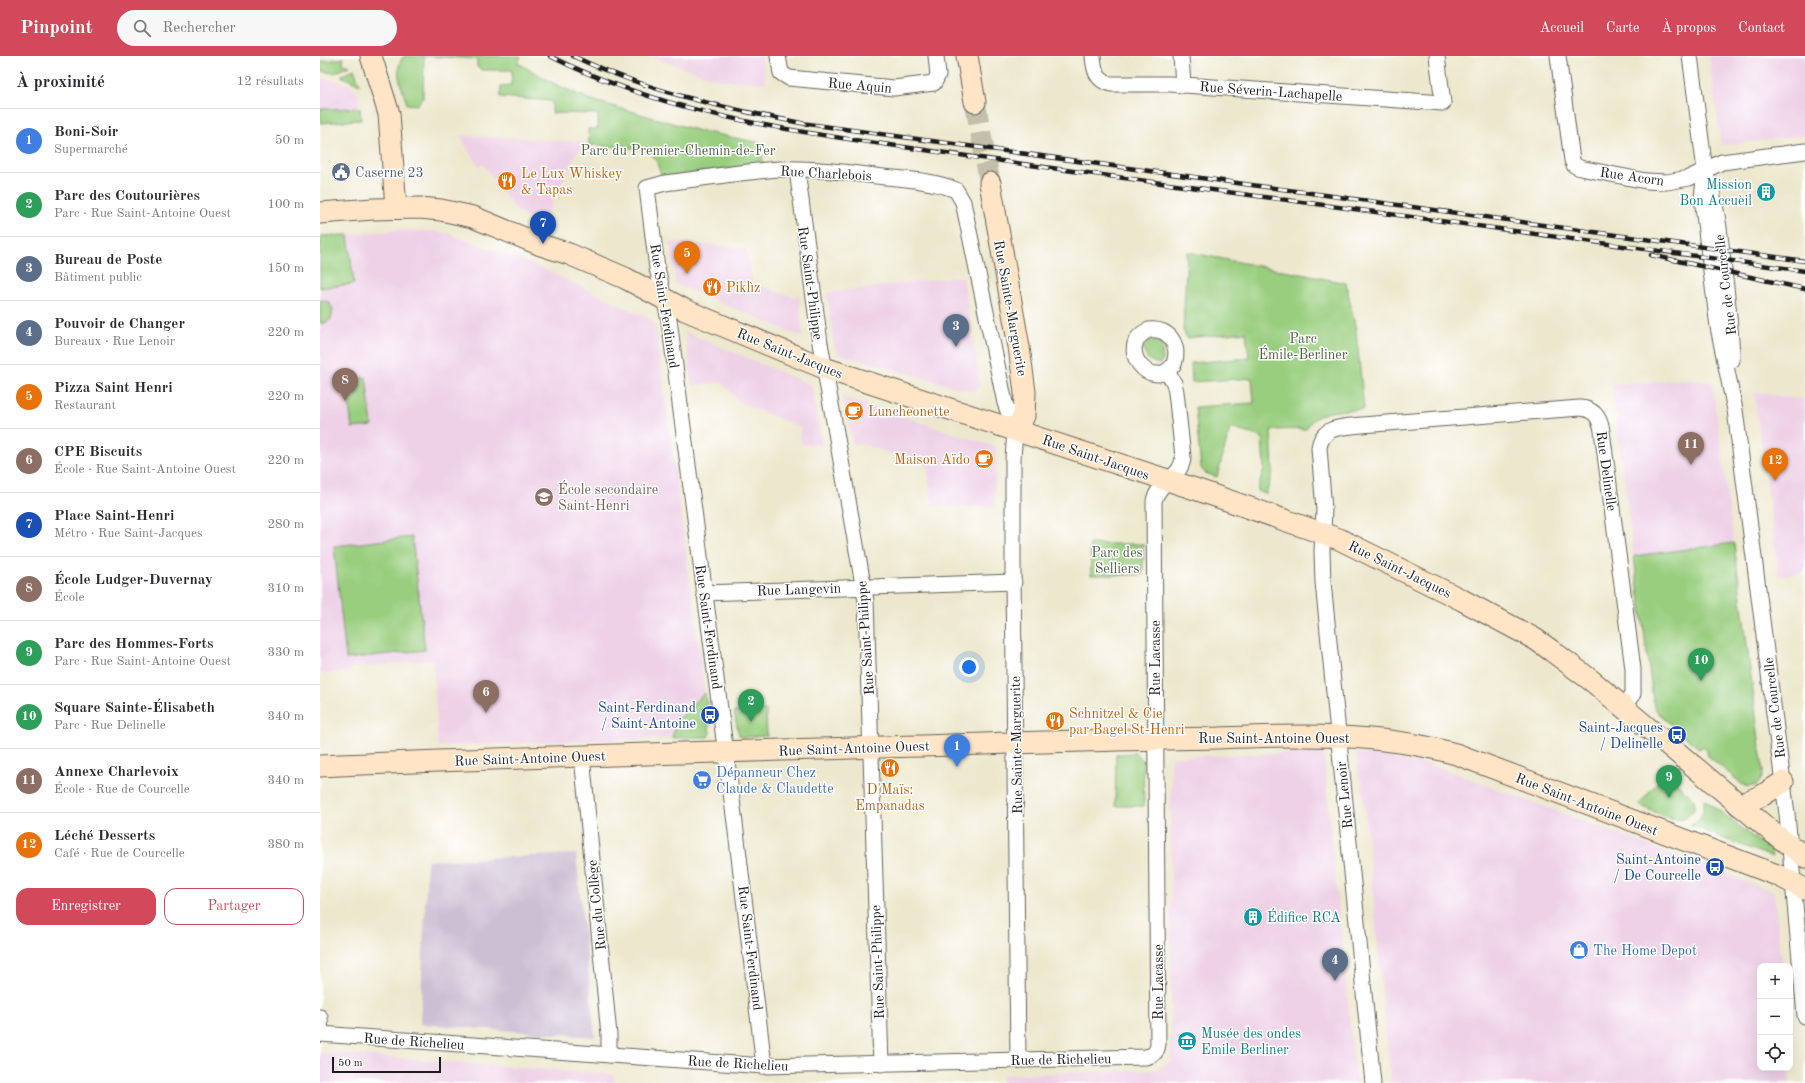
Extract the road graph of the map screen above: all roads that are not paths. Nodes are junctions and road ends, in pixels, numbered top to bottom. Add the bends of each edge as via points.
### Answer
1 (371, 56) edge
2 (778, 56) edge
3 (936, 56) edge
4 (967, 56) edge
5 (1093, 56) edge
6 (1181, 56) edge
7 (1437, 56) edge
8 (1558, 56) edge
9 (1690, 56) edge
10 (1183, 85) junction
11 (975, 102) tunnel mouth
12 (1805, 151) edge
13 (797, 170) junction
14 (1704, 170) junction
15 (990, 184) tunnel mouth
16 (647, 188) joint
17 (956, 190) joint
18 (396, 208) junction
19 (320, 213) edge
20 (664, 299) junction
21 (824, 368) junction
22 (1167, 372) dead end
23 (1015, 430) junction
24 (1323, 436) joint
25 (1168, 481) junction
26 (1323, 532) junction
27 (1014, 582) junction
28 (864, 586) junction
29 (704, 593) junction
30 (1623, 707) junction
31 (1338, 736) junction
32 (1155, 739) junction
33 (1015, 743) junction
34 (871, 748) junction
35 (726, 752) junction
36 (582, 756) junction
37 (320, 766) edge
38 (1783, 782) junction
39 (1739, 805) junction
40 (1798, 852) edge
41 (1800, 886) edge
42 (1805, 1016) edge
43 (320, 1017) edge
44 (320, 1034) edge
45 (1155, 1053) joint
46 (609, 1055) junction
47 (1018, 1060) junction
48 (881, 1064) junction
49 (764, 1066) junction
50 (1373, 1083) edge

1 - 18 main road via 389,114
2 - 3 street, Rue Aquin via 781,73 784,76 894,88 931,84 936,81
4 - 11 main road
5 - 10 street, Rue Séverin-Lachapelle via 1095,72 1100,79 1111,84
6 - 10 street
7 - 10 street, Rue Séverin-Lachapelle via 1443,104
8 - 14 street, Rue Acorn via 1574,165 1597,172 1660,183 1682,180
9 - 14 street, Rue de Courcelle
12 - 14 street, Rue Acorn via 1722,162
13 - 16 street, Rue Charlebois via 780,169 665,183
13 - 17 street, Rue Charlebois via 902,178
13 - 21 street, Rue Saint-Philippe via 812,295
14 - 38 street, Rue de Courcelle via 1702,198 1718,327 1734,401
15 - 23 main road, Rue Sainte-Marguerite via 1025,392 1024,416
16 - 20 street, Rue Saint-Ferdinand
17 - 23 street, Rue Sainte-Marguerite via 962,202 1005,403
18 - 19 main road, Rue Saint-Jacques
18 - 20 main road, Rue Saint-Jacques via 430,208 473,217 625,278
20 - 21 main road, Rue Saint-Jacques
20 - 29 street, Rue Saint-Ferdinand via 669,320
21 - 23 main road, Rue Saint-Jacques
21 - 28 street, Rue Saint-Philippe
22 - 25 street, Rue Lacasse via 1176,388 1184,450 1182,467
23 - 25 main road, Rue Saint-Jacques
23 - 27 street, Rue Sainte-Marguerite
24 - 26 street, Rue Lenoir via 1319,448 1324,510
24 - 30 street, Rue Delinelle via 1333,428 1362,425 1580,408 1595,413 1602,431 1633,669 1633,694
25 - 26 main road, Rue Saint-Jacques
25 - 32 street, Rue Lacasse via 1159,489 1154,500
26 - 30 main road, Rue Saint-Jacques via 1535,639 1572,665
26 - 31 street, Rue Lenoir via 1323,582
27 - 28 street, Rue Langevin
27 - 33 street, Rue Sainte-Marguerite
28 - 29 street, Rue Langevin
28 - 34 street, Rue Saint-Philippe
29 - 35 street, Rue Saint-Ferdinand
30 - 39 main road, Rue Saint-Jacques
31 - 32 main road, Rue Saint-Antoine Ouest
31 - 41 main road, Rue Saint-Antoine Ouest via 1420,745 1456,754 1777,875
31 - 50 street, Rue Lenoir
32 - 33 main road, Rue Saint-Antoine Ouest
32 - 45 street, Rue Lacasse via 1158,1044
33 - 34 main road, Rue Saint-Antoine Ouest
33 - 47 street, Rue Sainte-Marguerite
34 - 35 main road, Rue Saint-Antoine Ouest
34 - 48 street, Rue Saint-Philippe
35 - 36 main road, Rue Saint-Antoine Ouest
35 - 49 street, Rue Saint-Ferdinand
36 - 37 main road, Rue Saint-Antoine Ouest
36 - 46 street, Rue du Collège
38 - 39 main road via 1763,795
38 - 40 street, Rue de Courcelle
39 - 40 main road, Rue Saint-Jacques
40 - 41 street, Rue de Courcelle
41 - 42 street, Rue de Courcelle
43 - 44 street
44 - 46 street, Rue de Richelieu
45 - 47 street, Rue de Richelieu via 1145,1057
46 - 49 street, Rue de Richelieu
47 - 48 street, Rue de Richelieu
48 - 49 street, Rue de Richelieu

